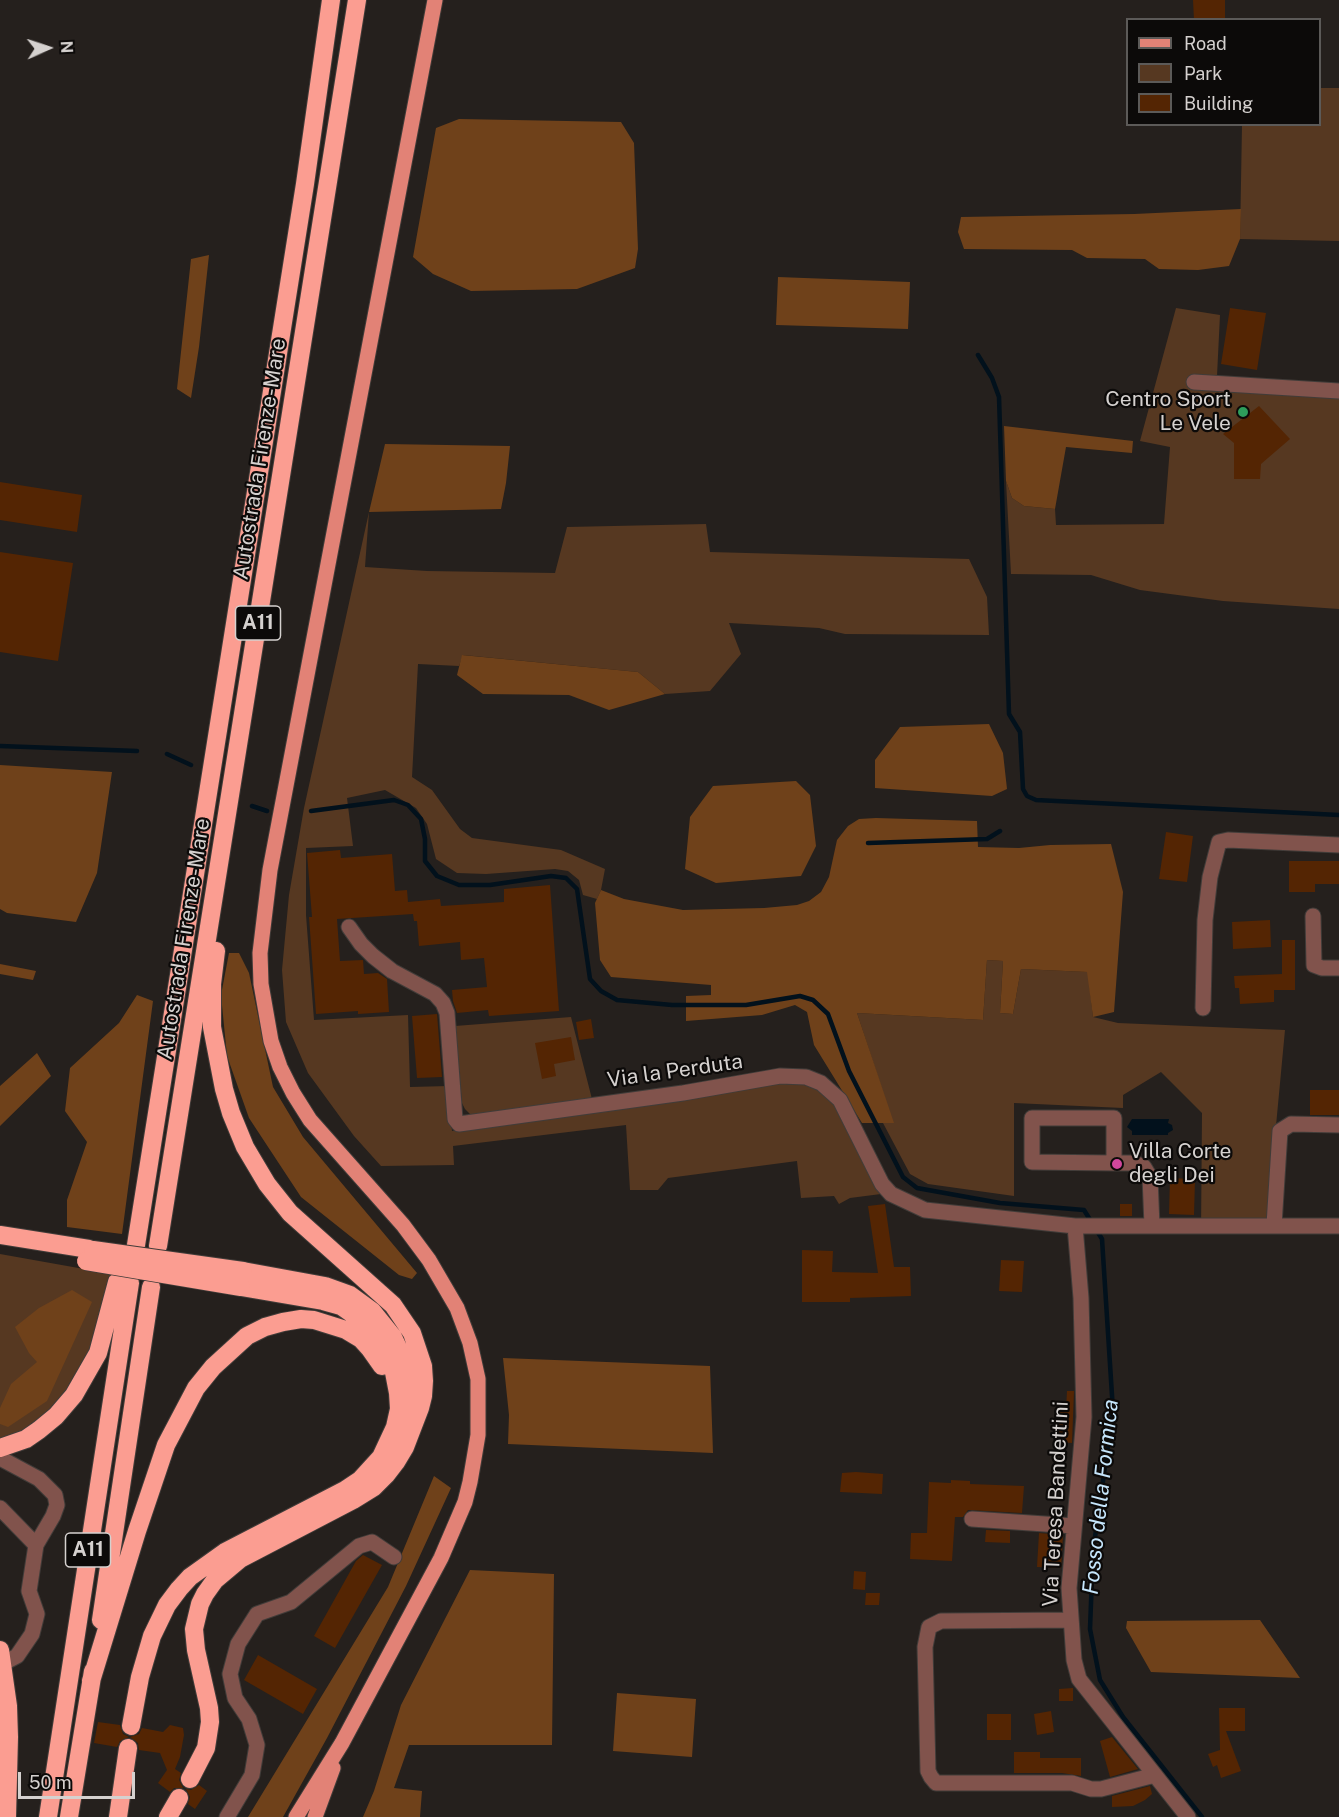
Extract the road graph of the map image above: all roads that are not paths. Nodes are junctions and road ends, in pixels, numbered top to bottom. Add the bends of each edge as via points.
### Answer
1 (331, 0) edge
2 (357, 0) edge
3 (435, 0) edge
4 (1194, 382) dead end
5 (1339, 391) edge
6 (236, 764) junction
7 (1339, 845) edge
8 (1313, 916) dead end
9 (349, 927) dead end
10 (1339, 968) edge
11 (1203, 1008) dead end
12 (1339, 1125) edge
13 (1114, 1162) junction
14 (1274, 1225) junction
15 (1075, 1226) junction
16 (1152, 1226) junction
17 (1339, 1226) edge
18 (0, 1235) edge
19 (132, 1244) dead end
20 (158, 1246) dead end
21 (0, 1247) edge
22 (88, 1255) junction
23 (242, 1279) junction
24 (151, 1287) dead end
25 (399, 1408) junction
26 (412, 1427) junction
27 (0, 1448) edge
28 (0, 1458) edge
29 (0, 1508) edge
30 (972, 1519) dead end
31 (1074, 1526) junction
32 (36, 1545) junction
33 (394, 1557) dead end
34 (1071, 1620) junction
35 (1, 1657) edge
36 (92, 1682) junction
37 (131, 1726) dead end
38 (342, 1743) junction
39 (128, 1748) dead end
40 (1155, 1775) junction
41 (190, 1779) dead end
42 (179, 1798) dead end
43 (7, 1817) edge
44 (48, 1817) edge
45 (69, 1817) edge
46 (118, 1817) edge
47 (168, 1817) edge
48 (227, 1817) edge
49 (296, 1817) edge
50 (315, 1817) edge
51 (1188, 1817) edge

1 - 19 highway, Autostrada Firenze-Mare / A11 via 305,184
2 - 6 highway, Autostrada Firenze-Mare / A11
3 - 38 main road via 270,870 260,953 271,1041 293,1093 310,1120 429,1260 465,1325 478,1378 478,1435 465,1502 426,1587
4 - 5 street
6 - 20 highway, Autostrada Firenze-Mare / A11
6 - 26 highway via 212,1008 224,1089 245,1146 272,1191 306,1228 378,1289 412,1333 424,1381
7 - 11 street via 1219,842 1205,920
8 - 10 street via 1314,965
9 - 15 street, Via la Perduta via 373,956 435,994 443,1003 455,1119 459,1124 780,1076 806,1077 821,1083 840,1100 882,1184 893,1197 925,1210
12 - 14 street via 1291,1124 1280,1131
13 - 13 street via 1114,1118 1032,1118 1032,1162
13 - 16 street via 1144,1167 1150,1177
14 - 16 street
14 - 17 street
15 - 16 street
15 - 31 street, Via Teresa Bandettini via 1084,1417
18 - 22 highway
21 - 22 highway
22 - 23 highway, bridge
23 - 25 highway via 341,1306 360,1318 375,1334 393,1367
23 - 26 highway via 325,1286 350,1295 372,1311 393,1337 408,1370
24 - 36 highway, A11
25 - 36 highway via 380,1362 370,1349 361,1339 332,1325 308,1320 283,1322 247,1336 230,1349 196,1388 166,1445
25 - 37 highway via 389,1444 360,1480 225,1552 179,1589 152,1636
26 - 41 highway via 396,1462 374,1487 240,1559 205,1594 194,1629 210,1722 206,1748
27 - 44 highway, A11 via 39,1430 74,1395 98,1353 123,1282
28 - 32 street via 39,1479 55,1495 57,1505
29 - 32 street
30 - 31 street
31 - 34 street, Via Teresa Bandettini via 1069,1588
32 - 35 street via 29,1591 37,1614 32,1634 17,1656
33 - 48 street via 372,1542 359,1545 291,1602 257,1614 238,1644 230,1674 257,1745 252,1775
34 - 40 street, Via Teresa Bandettini via 1079,1678
34 - 40 street via 941,1622 929,1627 925,1647 931,1778 936,1783 1072,1783 1101,1789
35 - 43 highway via 8,1706
36 - 45 highway, A11
38 - 49 main road
38 - 50 main road
39 - 46 highway
40 - 51 street, Via Teresa Bandettini
42 - 47 highway

